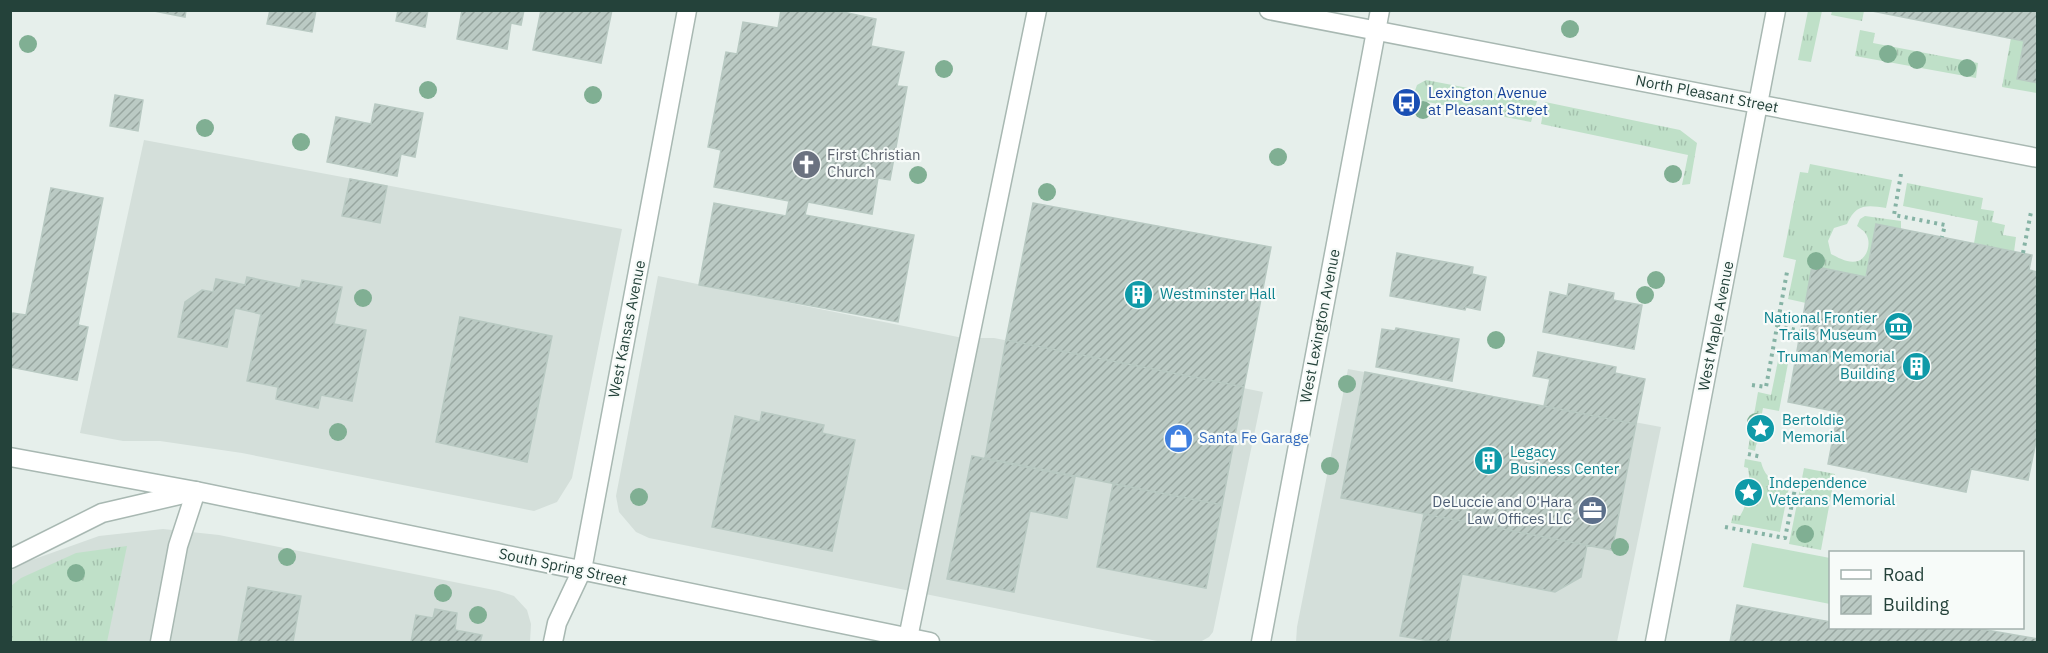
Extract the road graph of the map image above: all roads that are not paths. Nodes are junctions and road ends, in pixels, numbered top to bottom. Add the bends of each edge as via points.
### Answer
1 (687, 10) edge
2 (1037, 10) edge
3 (1269, 10) edge
4 (1380, 10) edge
5 (1776, 10) edge
6 (1376, 31) junction
7 (1759, 104) junction
8 (2037, 158) edge
9 (10, 457) edge
10 (196, 491) junction
11 (10, 559) edge
12 (582, 570) junction
13 (908, 638) junction
14 (160, 642) edge
15 (554, 642) edge
16 (930, 642) edge
17 (1261, 642) edge
18 (1655, 642) edge

1 - 12 street, West Kansas Avenue
2 - 13 street
3 - 6 street, North Pleasant Street
4 - 6 street, West Lexington Avenue
5 - 7 street, West Maple Avenue
6 - 7 street, North Pleasant Street
6 - 17 street, West Lexington Avenue
7 - 8 street, North Pleasant Street
7 - 18 street, West Maple Avenue
9 - 10 street, South Spring Street
10 - 11 street, South Spring Street via 102,513
10 - 12 street, South Spring Street
10 - 14 street via 178,546
12 - 13 street, South Spring Street
12 - 15 street, West Kansas Avenue via 557,623
13 - 16 street, South Spring Street

